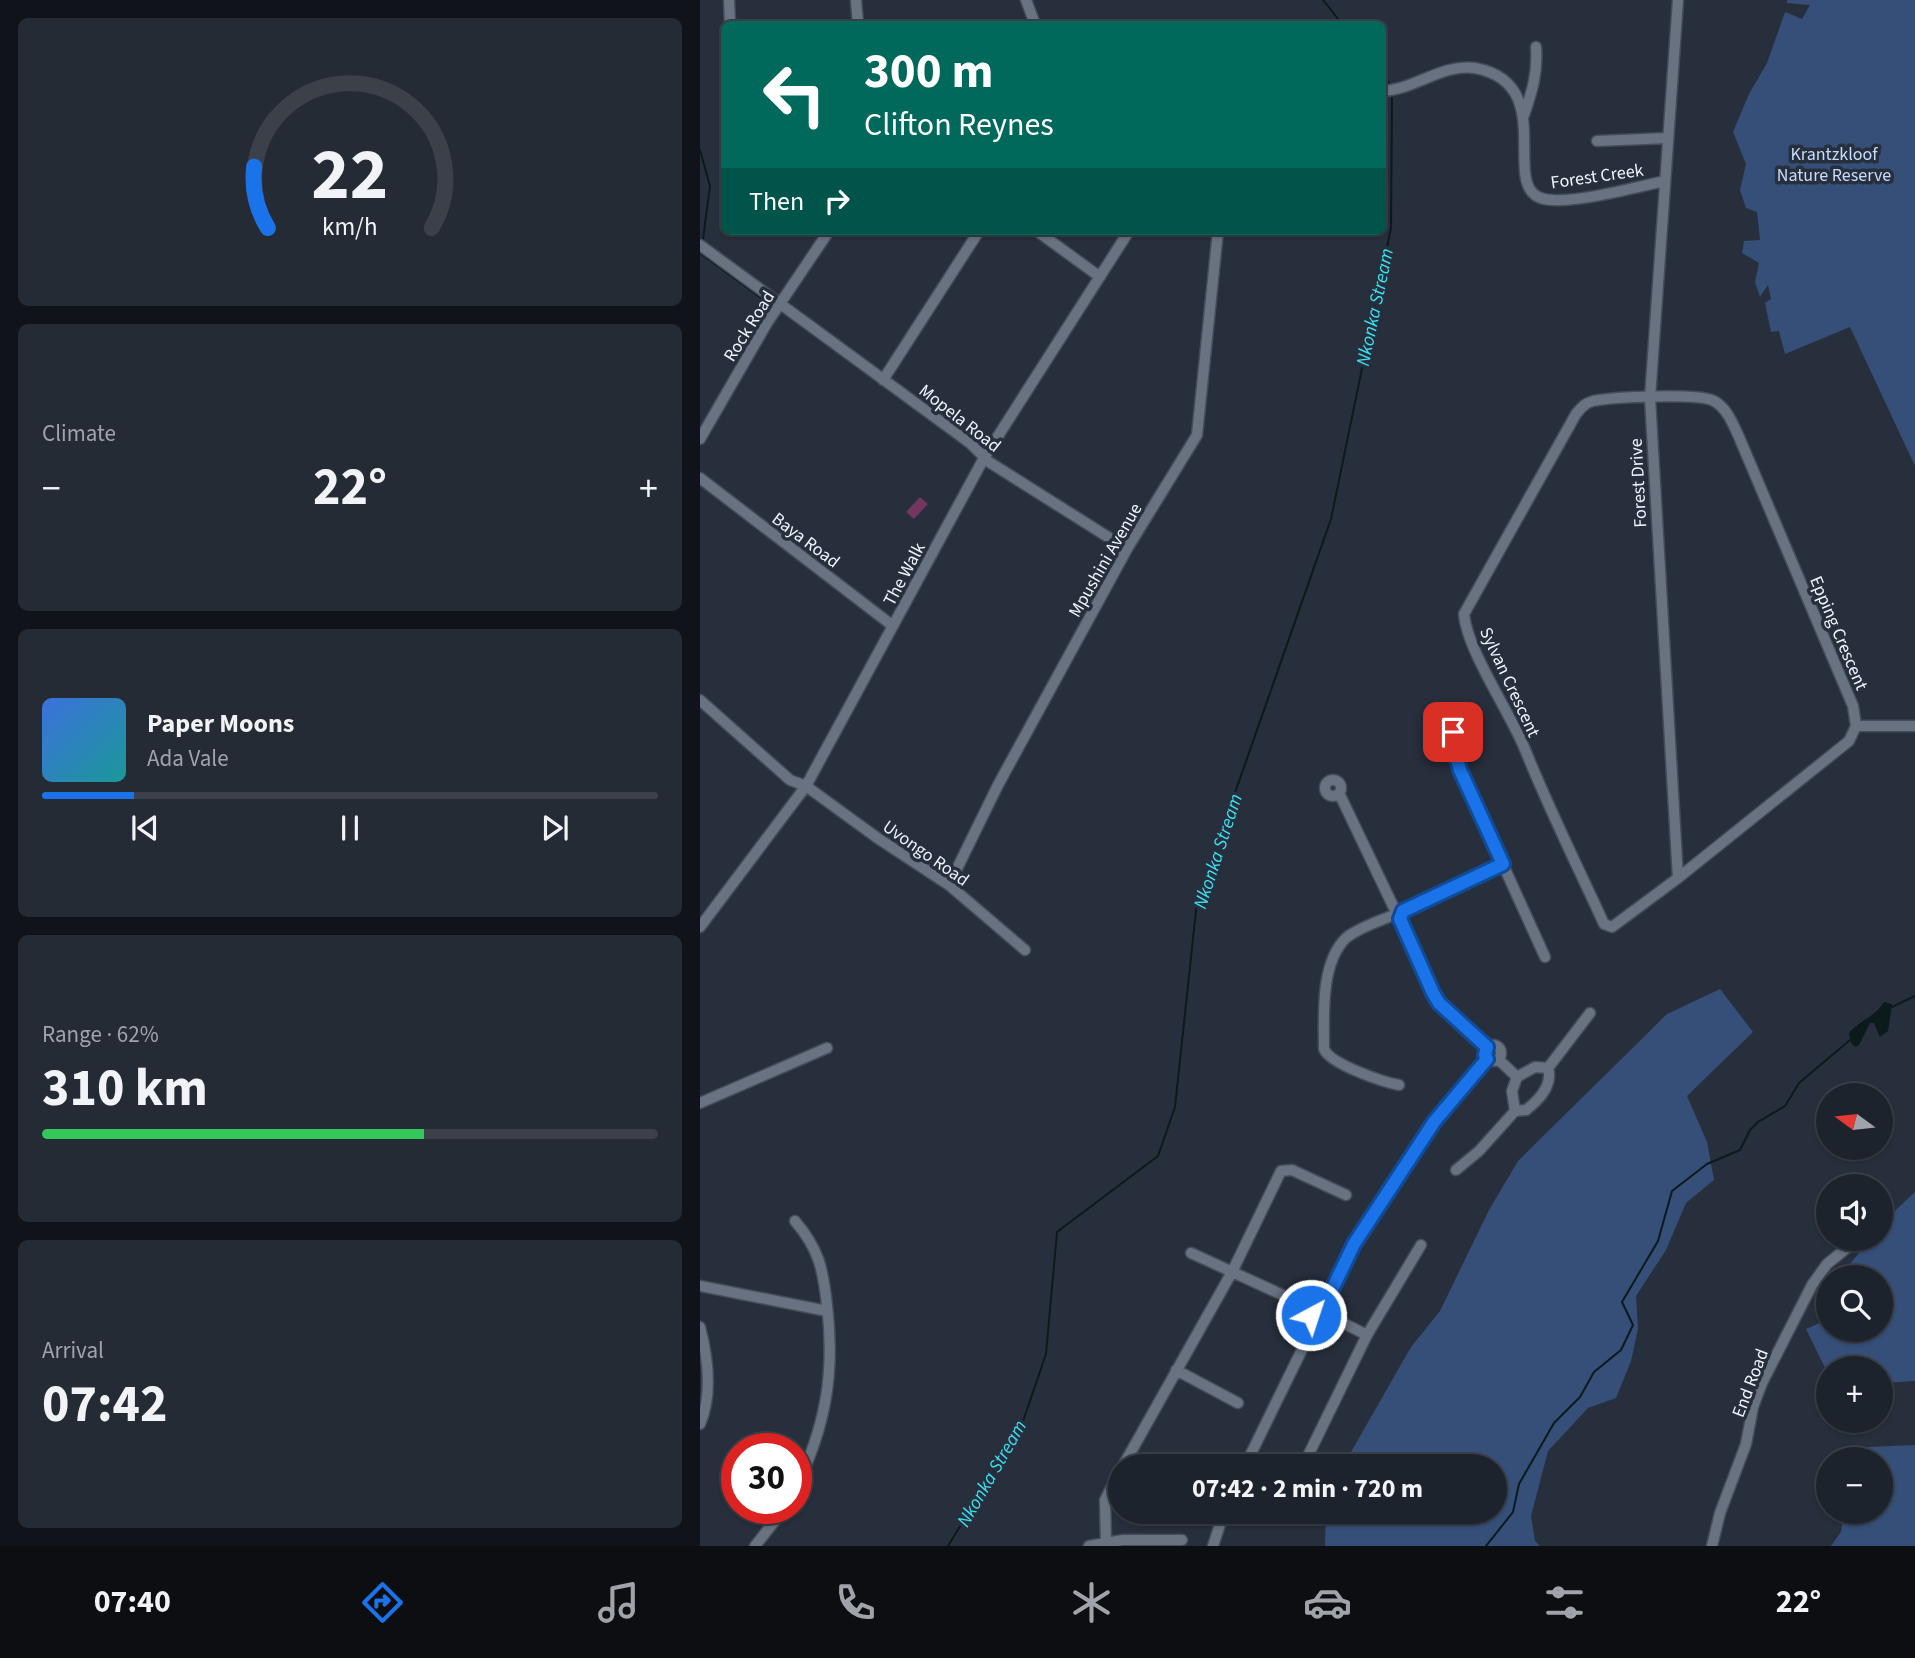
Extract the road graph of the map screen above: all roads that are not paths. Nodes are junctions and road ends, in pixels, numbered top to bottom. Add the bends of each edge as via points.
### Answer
1 (729, 0) edge
2 (856, 0) edge
3 (1026, 0) edge
4 (1678, 0) edge
5 (730, 21) edge
6 (858, 21) edge
7 (1034, 21) edge
8 (1536, 47) dead end
9 (1386, 90) edge
10 (1524, 116) junction
11 (1668, 138) junction
12 (1597, 141) dead end
13 (1665, 181) junction
14 (826, 235) edge
15 (976, 235) edge
16 (1043, 235) edge
17 (1126, 235) edge
18 (1218, 235) edge
19 (700, 245) edge
20 (1100, 277) junction
21 (780, 304) junction
22 (883, 380) junction
23 (1650, 398) junction
24 (700, 439) edge
25 (984, 458) junction
26 (700, 478) edge
27 (1127, 548) junction
28 (894, 626) junction
29 (700, 700) edge
30 (1856, 726) junction
31 (1915, 726) edge
32 (1455, 752) dead end
33 (806, 786) junction
34 (1339, 793) dead end
35 (1503, 864) junction
36 (1678, 878) junction
37 (949, 885) junction
38 (1397, 914) junction
39 (700, 927) edge
40 (1025, 950) dead end
41 (1545, 957) dead end
42 (1590, 1013) dead end
43 (1487, 1047) junction
44 (827, 1048) dead end
45 (1487, 1059) junction
46 (1499, 1060) junction
47 (1548, 1068) junction
48 (1517, 1077) junction
49 (1399, 1085) dead end
50 (700, 1103) edge
51 (1514, 1111) junction
52 (1456, 1170) dead end
53 (1346, 1195) dead end
54 (795, 1221) dead end
55 (1422, 1245) dead end
56 (1843, 1251) edge
57 (1191, 1252) dead end
58 (1233, 1272) junction
59 (700, 1286) edge
60 (1326, 1302) junction
61 (1311, 1308) junction
62 (827, 1311) junction
63 (1331, 1317) junction
64 (1316, 1321) junction
65 (700, 1327) edge
66 (1367, 1335) junction
67 (1176, 1370) junction
68 (1238, 1404) dead end
69 (700, 1424) edge
70 (812, 1446) edge
71 (1130, 1454) edge
72 (1251, 1454) edge
73 (1309, 1454) edge
74 (1108, 1494) edge
75 (772, 1524) edge
76 (1220, 1524) edge
77 (1182, 1540) dead end
78 (1106, 1542) junction
79 (755, 1546) edge
80 (1089, 1546) edge
81 (1213, 1546) edge
82 (1712, 1546) edge

1 - 5 street
2 - 6 street
3 - 7 street
4 - 11 street, Forest Drive
8 - 10 street via 1534,86
9 - 10 street, Forest Creek via 1410,87 1447,71 1473,68 1509,86
10 - 13 street, Forest Creek via 1524,175 1527,187 1541,199 1567,199
11 - 12 street
11 - 13 street, Forest Drive
13 - 23 street, Forest Drive
14 - 21 street, Rock Road
15 - 22 street
16 - 20 street
17 - 20 street, The Walk
18 - 27 street, Mpushini Avenue via 1197,435
19 - 21 street, Mopela Road
20 - 25 street, The Walk
21 - 22 street, Mopela Road
21 - 24 street, Rock Road
22 - 25 street, Mopela Road
23 - 30 street, Epping Crescent via 1702,397 1717,403 1730,417 1853,706
23 - 36 street, Forest Drive
23 - 36 street, Sylvan Crescent via 1592,401 1576,414 1464,614 1472,640 1608,927
25 - 27 street, Mopela Road
25 - 28 street, The Walk
26 - 28 street, Baya Road
27 - 37 street, Mpushini Avenue
28 - 33 street, The Walk
29 - 33 street, Uvongo Road via 790,780
30 - 31 street
30 - 36 street via 1849,741
32 - 35 street
33 - 37 street, Uvongo Road
33 - 39 street, The Walk
34 - 38 street
35 - 38 street
35 - 41 street
37 - 40 street, Uvongo Road
38 - 43 street via 1439,1003
38 - 49 street via 1353,933 1341,945 1326,984 1324,1049 1337,1061
42 - 47 street
43 - 45 street
43 - 46 street via 1500,1049
44 - 50 street
45 - 46 street
45 - 60 street via 1434,1122 1354,1244
46 - 48 street
47 - 48 street via 1535,1067
47 - 51 street via 1544,1091 1526,1110
48 - 51 street via 1512,1091
51 - 52 street
53 - 58 street via 1292,1170 1281,1171
54 - 62 street via 818,1256
55 - 66 street
56 - 82 street, End Road via 1812,1285 1762,1382
57 - 58 street
58 - 61 street
58 - 67 street
59 - 62 street
60 - 61 street via 1318,1301
60 - 63 street
61 - 64 street
62 - 70 street via 831,1366 822,1420
63 - 64 street
63 - 66 street
64 - 72 street
65 - 69 street via 708,1379
66 - 73 street
67 - 68 street
67 - 71 street
74 - 78 street
75 - 79 street
76 - 81 street
77 - 78 street
78 - 80 street

